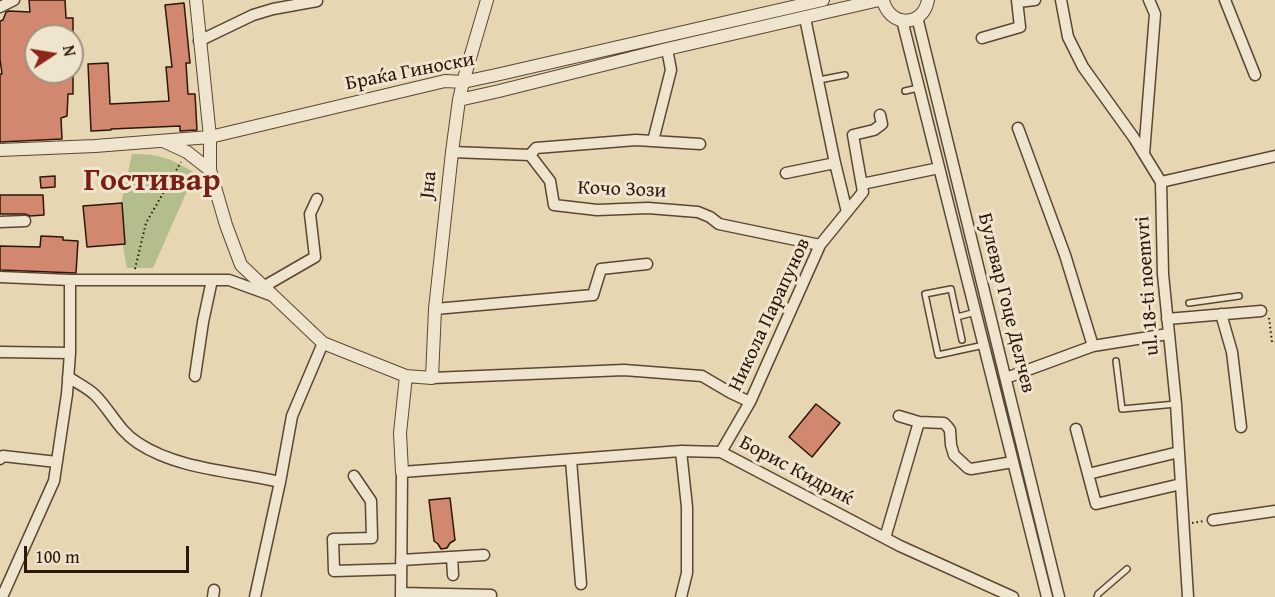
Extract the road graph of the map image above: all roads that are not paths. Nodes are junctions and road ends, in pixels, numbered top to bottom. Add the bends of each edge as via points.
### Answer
1 (14, 0) edge
2 (196, 0) edge
3 (488, 0) edge
4 (823, 0) edge
5 (881, 0) edge
6 (928, 0) edge
7 (1035, 0) edge
8 (1061, 0) edge
9 (1149, 0) edge
10 (1225, 0) edge
11 (317, 1) edge
12 (1018, 1) edge
13 (0, 7) edge
14 (917, 17) junction
15 (805, 18) junction
16 (902, 20) junction
17 (982, 38) dead end
18 (199, 41) junction
19 (667, 49) junction
20 (845, 75) dead end
21 (1255, 75) dead end
22 (819, 80) junction
23 (463, 82) junction
24 (920, 88) junction
25 (905, 92) dead end
26 (459, 100) junction
27 (880, 116) dead end
28 (1018, 128) dead end
29 (210, 137) junction
30 (161, 140) junction
31 (653, 141) junction
32 (700, 144) dead end
33 (0, 150) edge
34 (452, 152) junction
35 (1144, 154) junction
36 (530, 155) junction
37 (1275, 156) edge
38 (835, 163) junction
39 (939, 168) junction
40 (210, 170) junction
41 (786, 173) dead end
42 (1161, 182) junction
43 (862, 184) junction
44 (318, 199) dead end
45 (848, 212) junction
46 (25, 221) dead end
47 (0, 222) edge
48 (820, 245) junction
49 (241, 264) junction
50 (647, 264) dead end
51 (0, 277) edge
52 (70, 280) junction
53 (212, 280) junction
54 (229, 280) junction
55 (263, 287) junction
56 (273, 296) junction
57 (1239, 296) dead end
58 (1219, 300) junction
59 (1189, 303) dead end
60 (435, 309) junction
61 (1261, 311) road end
62 (976, 312) junction
63 (1221, 314) junction
64 (957, 317) junction
65 (1167, 320) junction
66 (1168, 334) junction
67 (962, 340) dead end
68 (323, 343) junction
69 (984, 345) junction
70 (1092, 346) junction
71 (1, 352) edge
72 (70, 353) junction
73 (1116, 361) dead end
74 (195, 376) dead end
75 (406, 376) junction
76 (68, 377) junction
77 (432, 378) junction
78 (1005, 378) junction
79 (750, 402) junction
80 (1176, 404) junction
81 (899, 416) dead end
82 (919, 422) junction
83 (1240, 427) dead end
84 (1077, 429) dead end
85 (681, 451) junction
86 (721, 452) junction
87 (1179, 452) junction
88 (0, 459) edge
89 (571, 460) junction
90 (57, 462) junction
91 (1013, 462) junction
92 (402, 472) junction
93 (1088, 474) junction
94 (354, 476) dead end
95 (280, 482) junction
96 (1181, 484) junction
97 (1275, 511) edge
98 (1213, 520) road end
99 (885, 538) junction
100 (484, 555) dead end
101 (452, 557) junction
102 (401, 564) junction
103 (1127, 568) dead end
104 (453, 574) dead end
105 (580, 584) dead end
106 (2, 592) edge
107 (401, 595) edge
108 (491, 595) dead end
109 (255, 597) edge
110 (681, 597) edge
111 (1013, 597) edge
112 (1047, 597) edge
113 (1059, 597) edge
114 (1097, 597) edge
115 (1188, 597) edge

1 - 13 street
2 - 18 street
3 - 23 street, Јна
4 - 23 street, Браќа Гиноски
5 - 15 street, Браќа Гиноски
5 - 16 street, Браќа Гиноски via 889,14
6 - 14 street
7 - 12 street
8 - 35 street via 1068,37 1083,67
9 - 35 street via 1155,14
10 - 21 street
11 - 18 street via 253,15
12 - 17 street via 1020,27
14 - 16 street
14 - 78 street, Булевар Гоце Делчев
15 - 19 street, Браќа Гиноски
15 - 22 street
16 - 24 street, Булевар Гоце Делчев
18 - 29 street
19 - 26 street, Браќа Гиноски
19 - 31 street via 670,70
20 - 22 lane
22 - 38 street
23 - 26 street, Јна
23 - 29 street, Браќа Гиноски via 445,81
24 - 25 lane
24 - 39 street, Булевар Гоце Делчев
26 - 34 street, Јна
27 - 43 street via 882,124 874,130 853,135
28 - 70 street via 1065,255
29 - 30 street, Браќа Гиноски
29 - 40 street
30 - 33 street, Браќа Гиноски
30 - 40 street via 187,152
31 - 32 street
31 - 36 street via 536,148
34 - 36 street
34 - 60 street, Јна
35 - 42 street
36 - 48 street, Кочо Зози via 550,181 554,205 698,212 719,224
37 - 42 street
38 - 41 street
38 - 45 street
39 - 43 street
39 - 62 street, Булевар Гоце Делчев
40 - 49 street
42 - 65 street, ul. 18-ti noemvri
43 - 45 street, Никола Парапунов via 863,192
44 - 55 street via 310,214 315,257
45 - 48 street, Никола Парапунов
46 - 47 street
48 - 79 street, Никола Парапунов
49 - 54 street
49 - 55 street
50 - 60 street via 601,269 593,295
51 - 52 street
52 - 53 street
52 - 72 street
53 - 54 street
53 - 74 street
54 - 56 street
55 - 56 street
56 - 68 street
57 - 58 lane
58 - 59 lane
58 - 63 lane
60 - 77 street, Јна
61 - 63 street
62 - 64 lane
62 - 69 street, Булевар Гоце Делчев
63 - 65 street
63 - 83 street via 1232,352
64 - 67 lane
64 - 69 lane via 951,289 925,294 938,355
65 - 66 street, ul. 18-ti noemvri
66 - 70 street
66 - 80 street, ul. 18-ti noemvri
68 - 75 street
68 - 95 street via 292,416
69 - 91 street, Булевар Гоце Делчев
70 - 78 street
71 - 72 street
72 - 76 street
73 - 80 lane via 1122,409
75 - 77 street
75 - 92 street via 400,433
76 - 90 street
76 - 95 street via 94,393 118,426 157,454 209,470
77 - 79 street via 624,370 702,376
78 - 113 street, Булевар Гоце Делчев
79 - 86 street, Никола Парапунов
80 - 87 street, ul. 18-ti noemvri
81 - 82 street
82 - 91 street via 944,423 950,430 954,455 968,468
82 - 99 street
84 - 93 street
85 - 86 street, Борис Кидриќ
85 - 89 street, Борис Кидриќ
85 - 110 street via 687,507 687,573
86 - 99 street, Борис Кидриќ
87 - 93 street
87 - 96 street, ul. 18-ti noemvri
88 - 90 street via 3,456
89 - 92 street, Борис Кидриќ
89 - 105 street
90 - 106 street via 54,481
91 - 112 street, Булевар Гоце Делчев
92 - 102 street
93 - 96 street via 1096,504
94 - 102 street via 371,501 372,538 333,539 334,571
95 - 109 street
96 - 115 street, ul. 18-ti noemvri
97 - 98 street
99 - 111 street, Борис Кидриќ
100 - 101 street
101 - 102 street
101 - 104 street
102 - 107 street
103 - 114 lane
107 - 108 street

